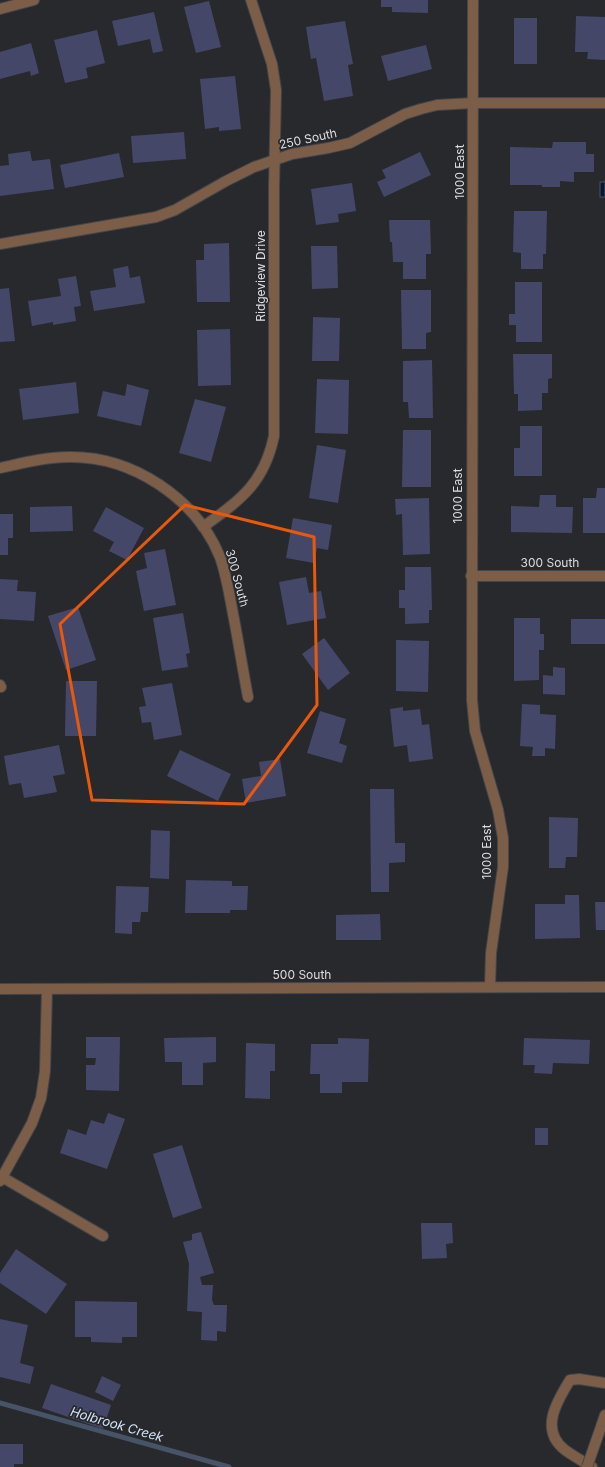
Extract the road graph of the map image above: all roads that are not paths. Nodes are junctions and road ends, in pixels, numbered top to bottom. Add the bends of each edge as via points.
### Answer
1 (34, 0) edge
2 (251, 0) edge
3 (473, 0) edge
4 (0, 9) edge
5 (473, 103) junction
6 (605, 103) edge
7 (274, 160) junction
8 (0, 244) edge
9 (0, 468) edge
10 (203, 527) junction
11 (471, 576) junction
12 (605, 576) edge
13 (248, 697) dead end
14 (490, 987) junction
15 (605, 987) edge
16 (47, 988) junction
17 (0, 989) edge
18 (1, 1179) edge
19 (103, 1236) dead end
20 (605, 1383) edge
21 (603, 1419) edge
22 (587, 1467) edge
23 (592, 1467) edge

1 - 4 street
2 - 7 street, Ridgeview Drive via 274,76
3 - 5 street, 1000 East
5 - 6 street, 250 South
5 - 7 street, 250 South via 437,105 421,109 398,117 350,143
5 - 11 street, 1000 East
7 - 8 street, 250 South via 239,173 175,210 156,217
7 - 10 street, Ridgeview Drive via 274,436 268,460 254,484 233,505
9 - 10 street, 300 South via 52,458 102,459 150,479 166,490
10 - 13 street, 300 South via 212,541 225,575
11 - 12 street, 300 South
11 - 14 street, 1000 East via 473,715 503,838
14 - 15 street, 500 South
14 - 16 street, 500 South
16 - 17 street, 500 South
16 - 18 street via 45,1071 41,1098 32,1123
18 - 19 street
20 - 23 street via 570,1380 555,1404 552,1418 554,1436 559,1444 564,1450
21 - 22 street, bridge

